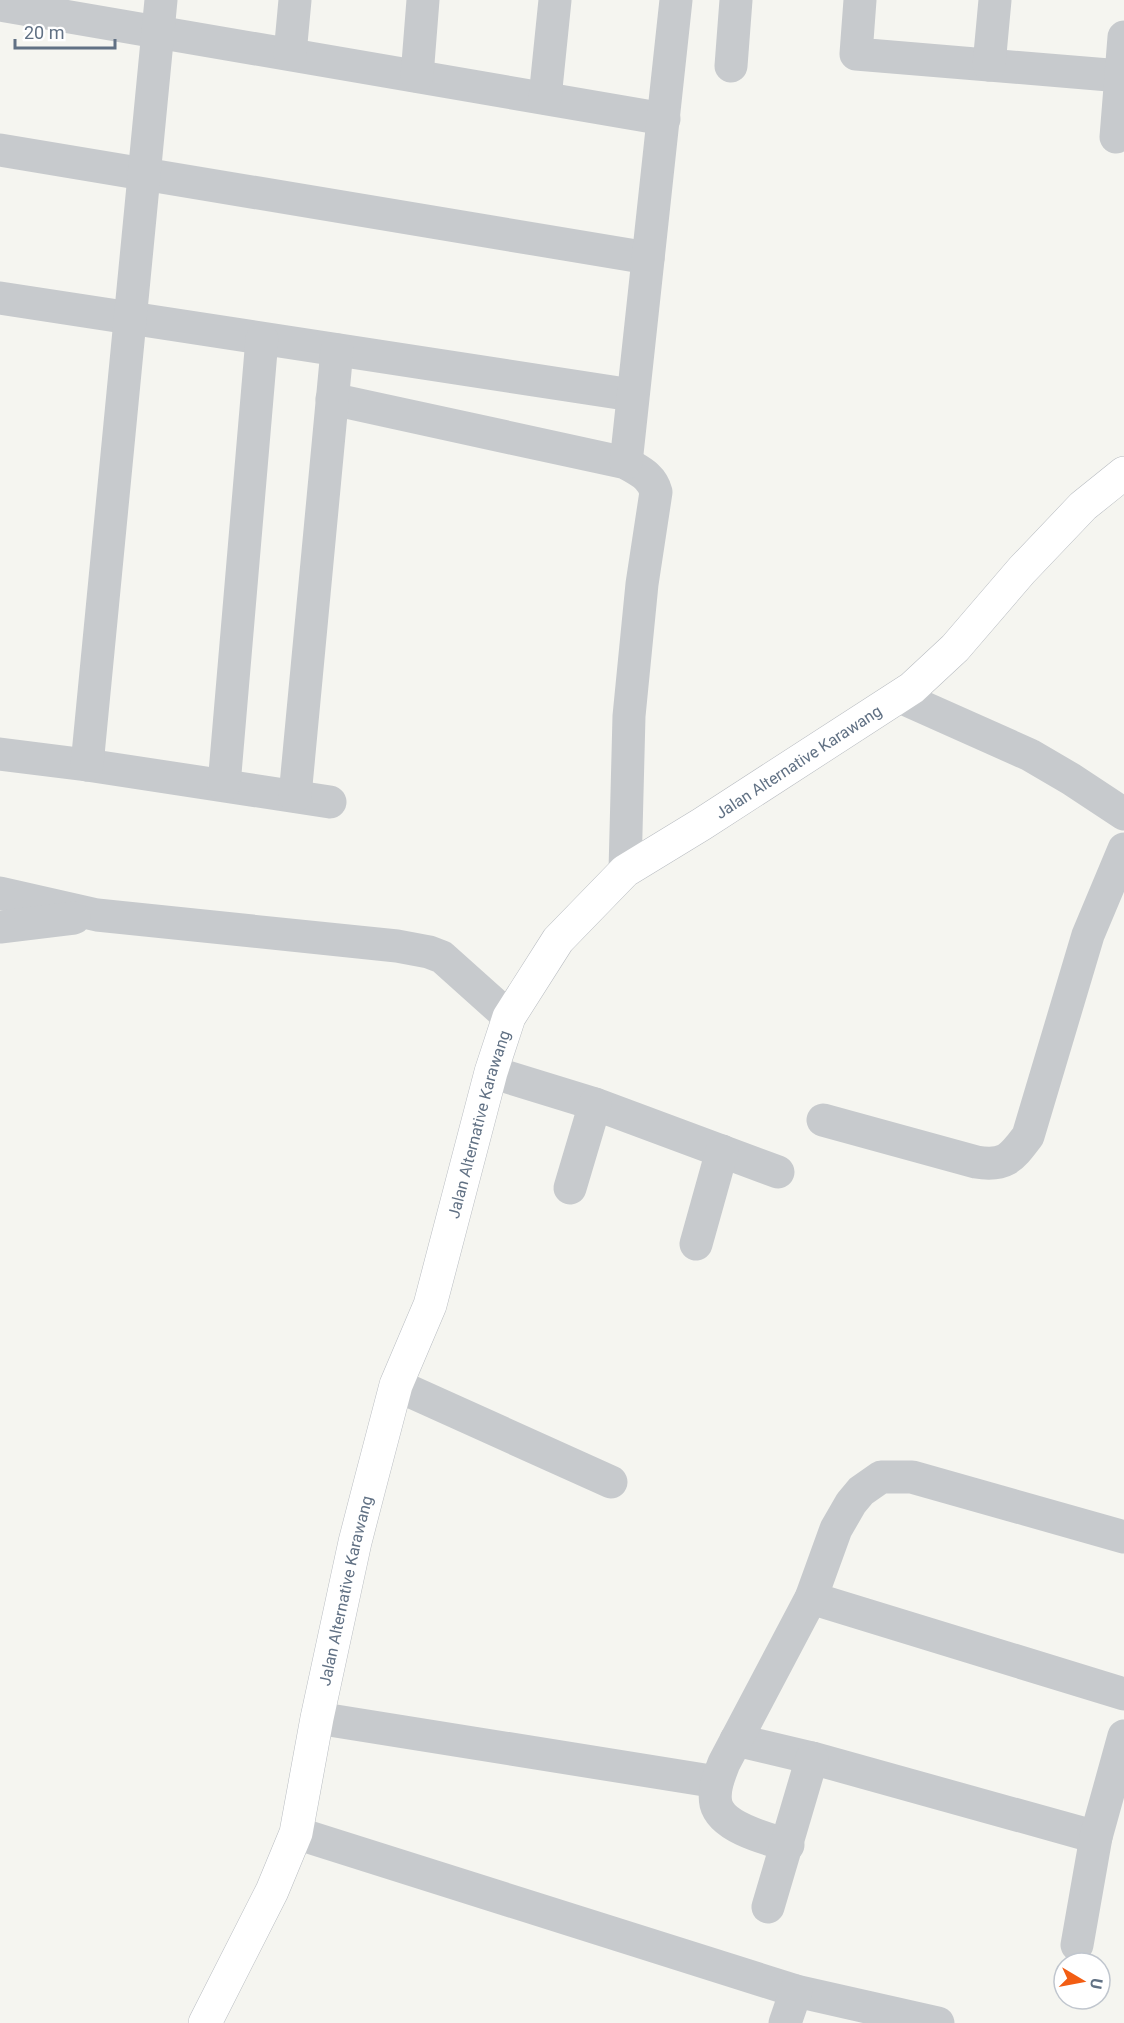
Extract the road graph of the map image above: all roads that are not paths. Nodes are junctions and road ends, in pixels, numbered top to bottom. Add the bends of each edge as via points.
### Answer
1 (295, 0) edge
2 (423, 0) edge
3 (555, 0) edge
4 (676, 0) edge
5 (736, 0) edge
6 (860, 0) edge
7 (995, 0) edge
8 (15, 5) edge
9 (159, 16) edge
10 (1124, 37) edge
11 (290, 54) junction
12 (989, 64) junction
13 (731, 66) dead end
14 (417, 76) junction
15 (1121, 76) junction
16 (544, 98) junction
17 (664, 118) junction
18 (1116, 137) dead end
19 (0, 150) edge
20 (144, 175) junction
21 (648, 258) junction
22 (0, 298) edge
23 (0, 303) edge
24 (130, 318) junction
25 (262, 339) junction
26 (337, 350) junction
27 (632, 395) junction
28 (332, 399) junction
29 (626, 464) junction
30 (1124, 473) edge
31 (900, 697) junction
32 (0, 754) edge
33 (87, 765) junction
34 (224, 785) junction
35 (295, 796) junction
36 (330, 802) dead end
37 (1124, 814) edge
38 (1124, 849) edge
39 (625, 871) junction
40 (0, 893) edge
41 (97, 915) junction
42 (0, 927) edge
43 (508, 1017) junction
44 (491, 1072) junction
45 (596, 1104) junction
46 (823, 1120) dead end
47 (722, 1151) junction
48 (778, 1172) dead end
49 (570, 1188) dead end
50 (696, 1244) dead end
51 (396, 1385) junction
52 (610, 1482) dead end
53 (1124, 1537) edge
54 (811, 1598) junction
55 (1124, 1694) edge
56 (317, 1718) junction
57 (1124, 1736) edge
58 (736, 1740) junction
59 (812, 1758) junction
60 (717, 1782) junction
61 (296, 1833) junction
62 (1096, 1837) junction
63 (788, 1845) junction
64 (768, 1907) dead end
65 (1077, 1945) dead end
66 (796, 1991) junction
67 (205, 2023) edge
68 (785, 2023) edge
69 (938, 2023) edge

1 - 11 street
2 - 14 street
3 - 16 street
4 - 17 street
5 - 13 street
6 - 12 street via 856,54
7 - 12 street
8 - 9 street
9 - 11 street
9 - 20 street
10 - 15 street
11 - 14 street
12 - 15 street
14 - 16 street
15 - 18 street
16 - 17 street
17 - 21 street
19 - 20 street
20 - 21 street
20 - 24 street
21 - 27 street
22 - 23 street
22 - 24 street
24 - 25 street
24 - 33 street
25 - 26 street
25 - 34 street
26 - 27 street
26 - 28 street
27 - 29 street
28 - 29 street
28 - 35 street
29 - 39 street via 648,478 656,492 629,716
30 - 31 street, Jalan Alternative Karawang via 1083,506 955,648
31 - 37 street via 1030,755
31 - 39 street, Jalan Alternative Karawang
32 - 33 street
33 - 34 street
34 - 35 street
35 - 36 street
38 - 46 street via 1088,935 1028,1136 1014,1155 997,1164 976,1162
39 - 43 street, Jalan Alternative Karawang via 558,940
40 - 41 street
41 - 42 street
41 - 43 street via 429,952 447,960
43 - 44 street, Jalan Alternative Karawang
44 - 45 street
44 - 51 street, Jalan Alternative Karawang via 430,1305
45 - 47 street
45 - 49 street
47 - 48 street
47 - 50 street
51 - 52 street
51 - 56 street, Jalan Alternative Karawang via 355,1542
53 - 54 street via 922,1479 881,1477 861,1491 836,1529
54 - 55 street
54 - 58 street
56 - 60 street
56 - 61 street, Jalan Alternative Karawang
57 - 62 street
58 - 59 street
58 - 60 street
59 - 62 street
59 - 63 street
60 - 63 street via 717,1806 724,1817 755,1836
61 - 66 street
61 - 67 street, Jalan Alternative Karawang via 272,1891
62 - 65 street
63 - 64 street
66 - 68 street
66 - 69 street

